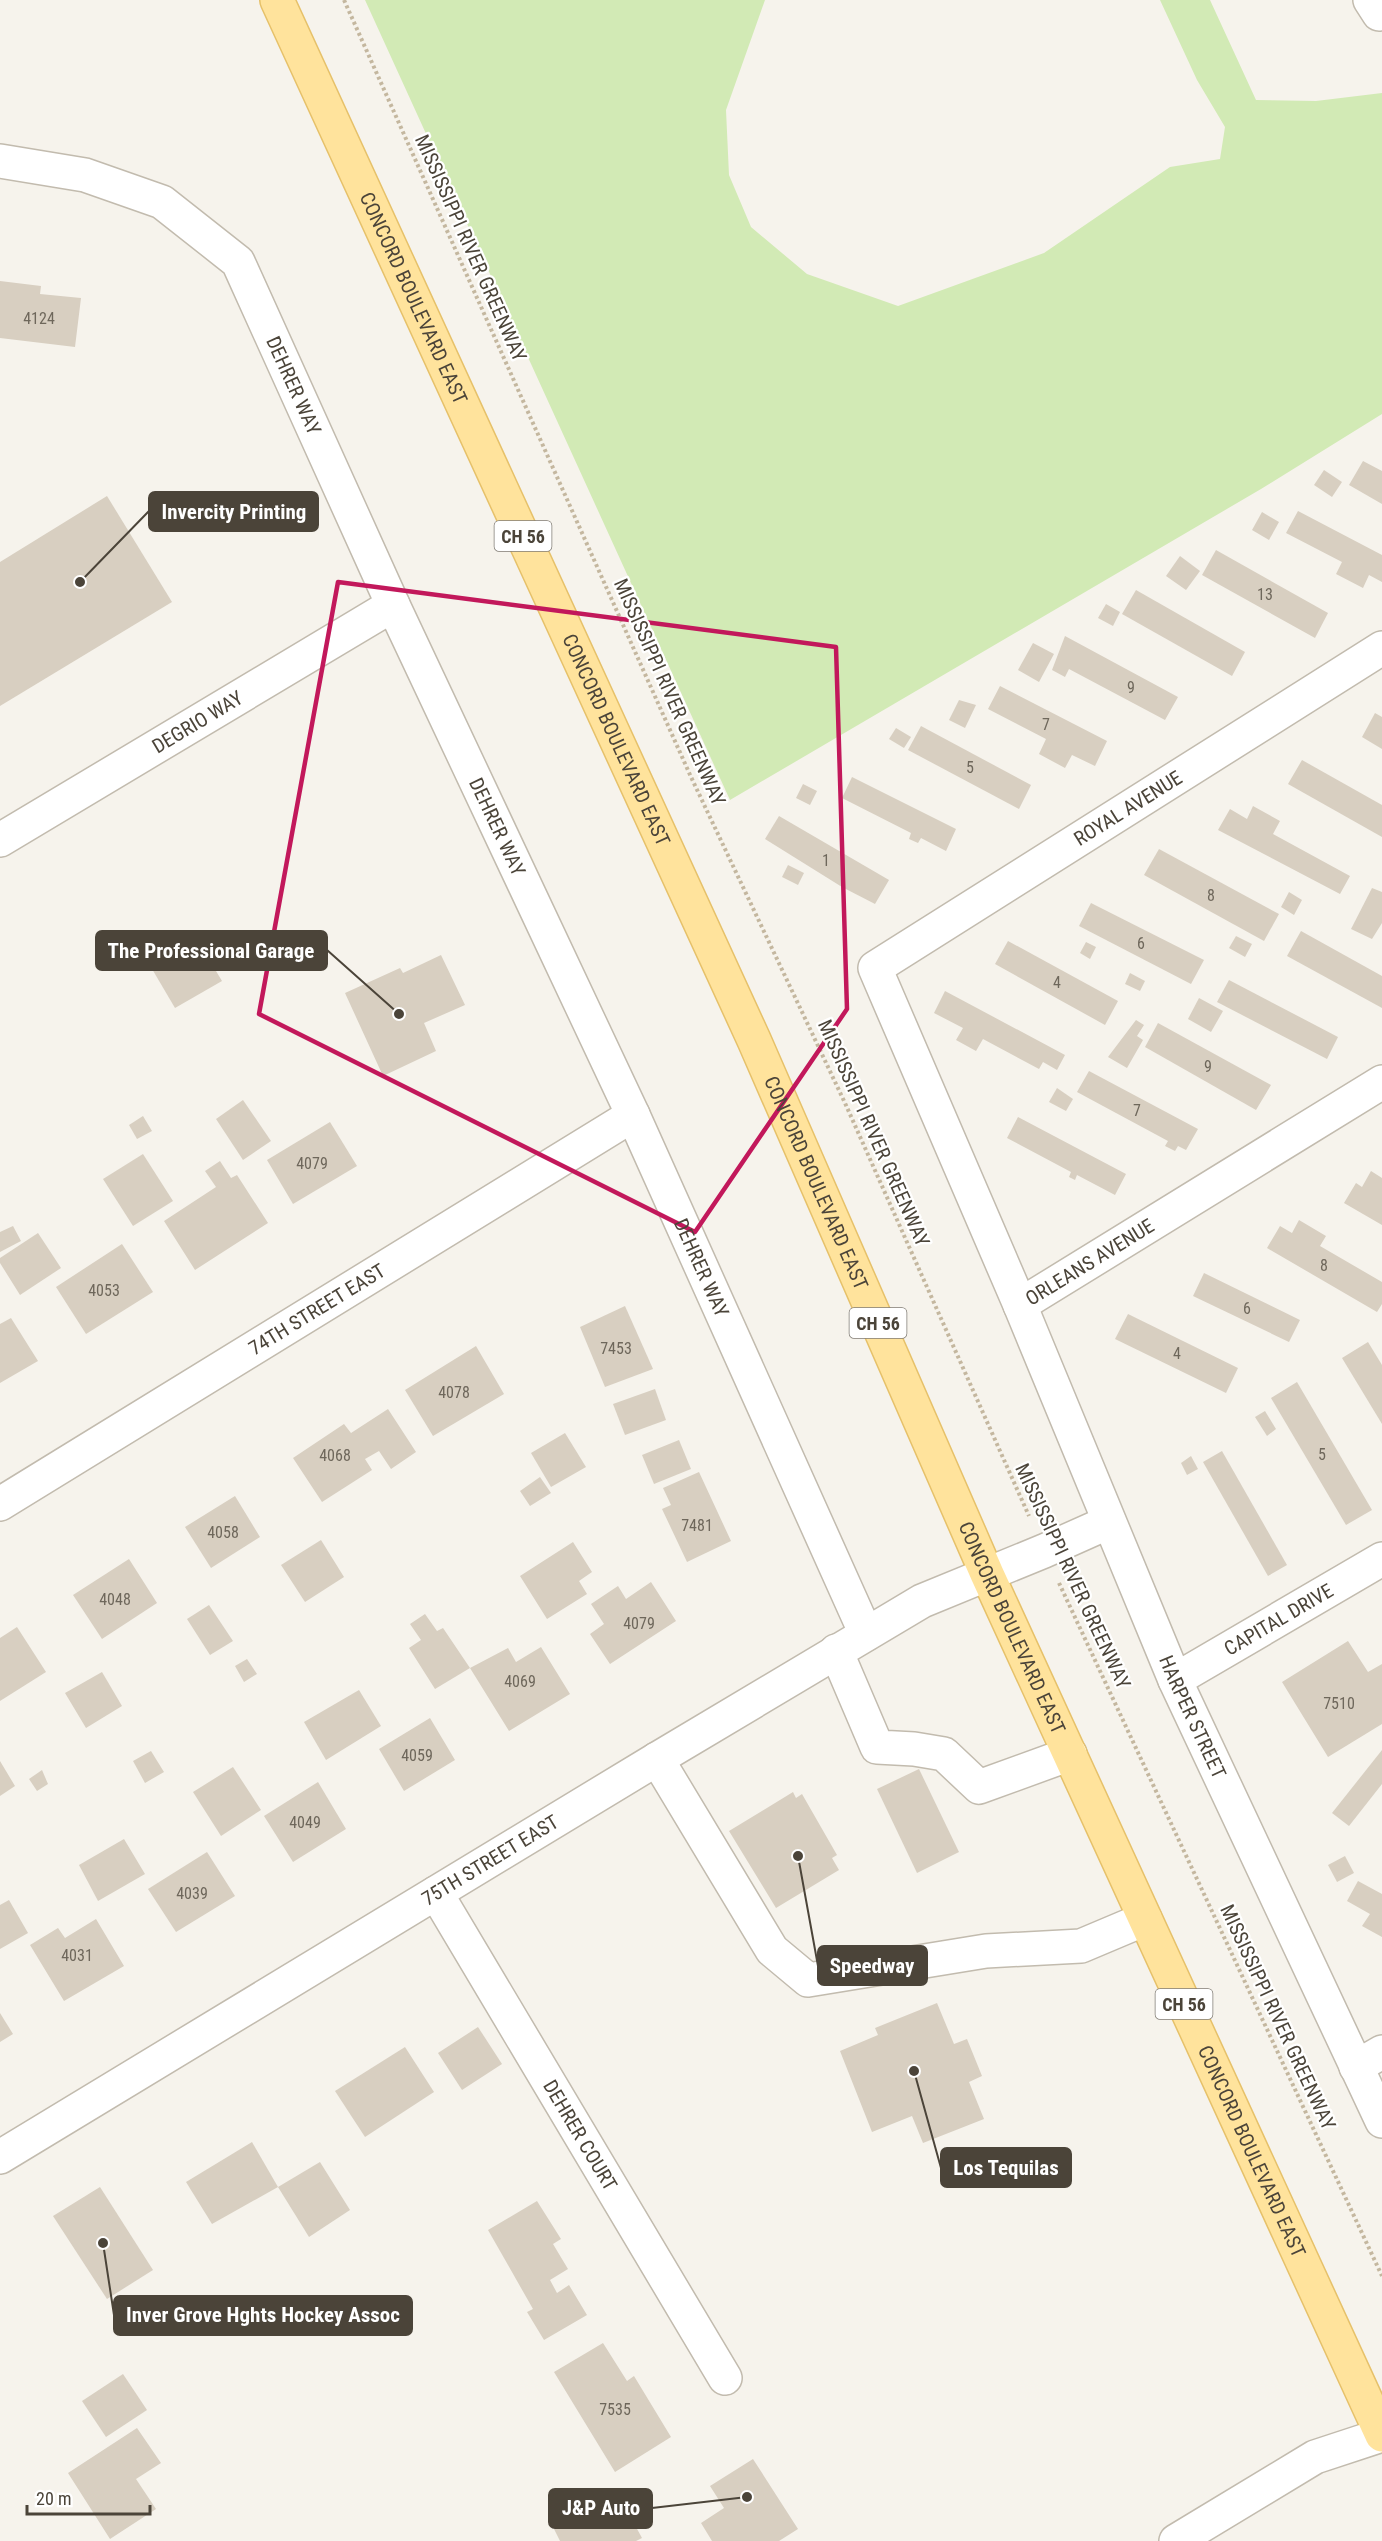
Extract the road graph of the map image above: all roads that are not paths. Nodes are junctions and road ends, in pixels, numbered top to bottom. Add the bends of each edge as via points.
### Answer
1 (277, 0) edge
2 (0, 160) edge
3 (393, 605) junction
4 (1382, 648) edge
5 (0, 840) edge
6 (875, 968) joint
7 (1382, 1082) edge
8 (633, 1115) junction
9 (1020, 1305) junction
10 (0, 1504) edge
11 (1109, 1522) junction
12 (1382, 1559) edge
13 (987, 1574) junction
14 (866, 1634) junction
15 (836, 1651) junction
16 (1175, 1680) junction
17 (1070, 1754) junction
18 (657, 1759) junction
19 (436, 1893) junction
20 (1145, 1919) junction
21 (1369, 2060) edge
22 (1382, 2121) edge
23 (0, 2157) edge
24 (725, 2378) dead end
25 (1382, 2435) edge
26 (1176, 2541) edge

1 - 13 main road, CONCORD BOULEVARD EAST / CH 56 via 754,1040
2 - 3 street, DEHRER WAY via 85,175 162,202 237,262
3 - 5 street, DEGRIO WAY
3 - 8 street, DEHRER WAY
4 - 6 street, ROYAL AVENUE
6 - 9 street, ORLEANS AVENUE
7 - 9 street, ORLEANS AVENUE
8 - 10 street, 74TH STREET EAST
8 - 14 street, DEHRER WAY
9 - 11 street, HARPER STREET
11 - 13 street, 75TH STREET EAST
11 - 16 street, HARPER STREET
12 - 16 street, CAPITAL DRIVE
13 - 14 street, 75TH STREET EAST via 922,1601
13 - 17 main road, CONCORD BOULEVARD EAST / CH 56
14 - 15 street, 75TH STREET EAST
15 - 17 street via 877,1747 944,1754 980,1787
15 - 18 street, 75TH STREET EAST
16 - 21 street, HARPER STREET
17 - 20 main road, CONCORD BOULEVARD EAST / CH 56
18 - 19 street, 75TH STREET EAST
18 - 20 street via 772,1950 808,1980 986,1951 1081,1946
19 - 23 street, 75TH STREET EAST
19 - 24 street, DEHRER COURT
20 - 25 main road, CONCORD BOULEVARD EAST / CH 56
21 - 22 street, HARPER STREET
25 - 26 street via 1315,2457

